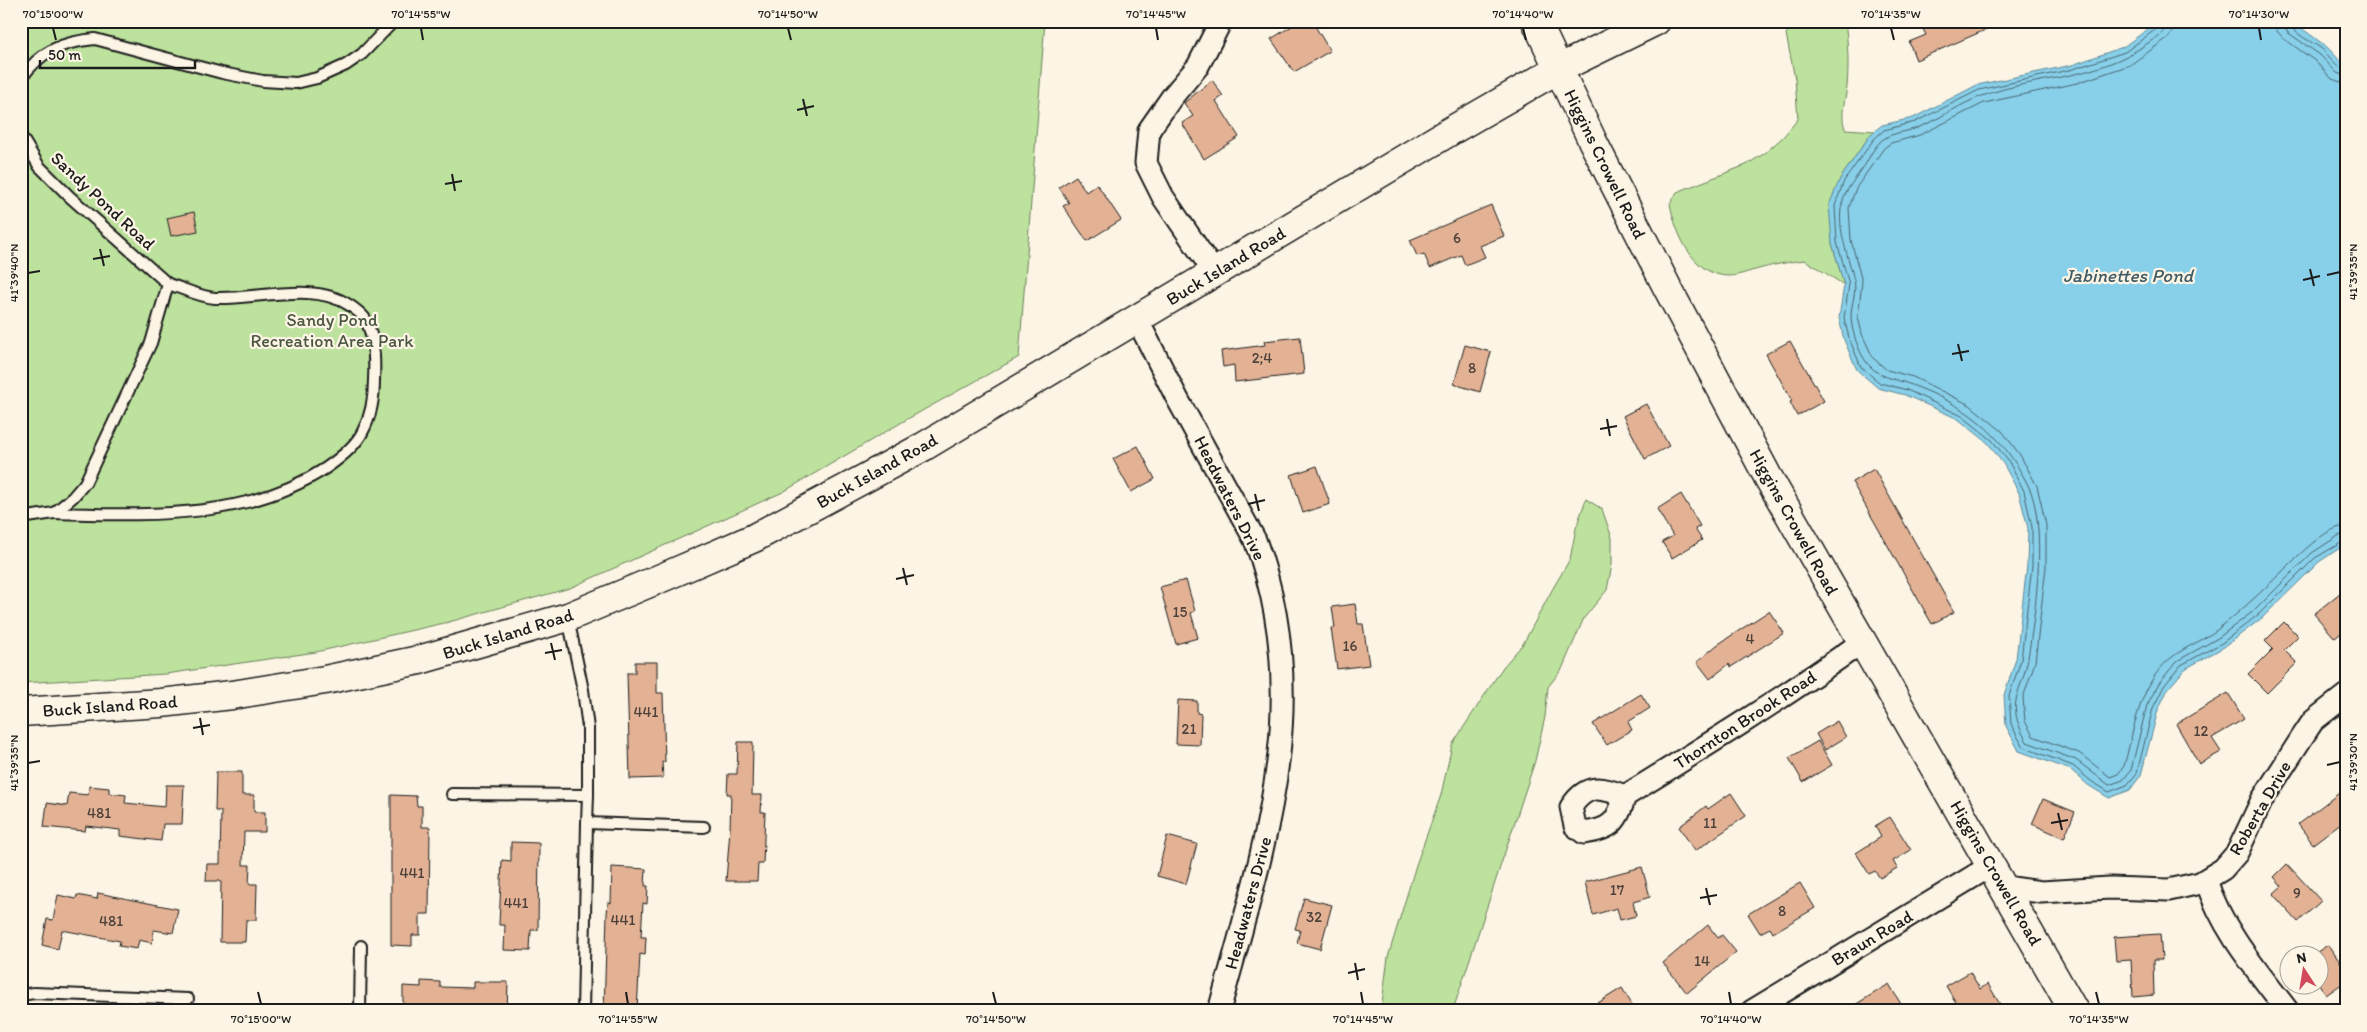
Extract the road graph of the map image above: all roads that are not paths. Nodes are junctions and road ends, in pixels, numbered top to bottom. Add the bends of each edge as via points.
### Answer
1 (394, 21) edge
2 (1221, 21) edge
3 (1536, 21) edge
4 (1656, 21) edge
5 (1558, 69) junction
6 (21, 79) edge
7 (21, 136) edge
8 (1214, 272) junction
9 (168, 284) junction
10 (1137, 320) junction
11 (54, 513) junction
12 (21, 518) edge
13 (568, 617) junction
14 (1862, 642) junction
15 (2341, 704) edge
16 (21, 712) edge
17 (452, 794) dead end
18 (588, 795) junction
19 (1625, 796) dead end
20 (587, 823) junction
21 (704, 827) dead end
22 (1999, 876) junction
23 (2206, 880) junction
24 (361, 946) dead end
25 (21, 995) edge
26 (188, 999) dead end
27 (360, 1011) edge
28 (583, 1011) edge
29 (1220, 1011) edge
30 (1752, 1011) edge
31 (2074, 1011) edge
32 (2288, 1011) edge

1 - 6 lane via 346,66 296,83 222,73 95,40 74,41 46,52
2 - 8 street via 1198,66 1149,130 1146,163 1163,197
3 - 5 main road, Higgins Crowell Road
4 - 5 main road, Buck Island Road
5 - 8 main road, Buck Island Road
5 - 14 main road, Higgins Crowell Road via 1667,287
7 - 9 lane, Sandy Pond Road via 39,166
8 - 10 main road, Buck Island Road
9 - 11 lane via 151,344 85,483
9 - 11 lane via 214,298 305,293 348,304 366,318 375,369 374,395 364,431 333,463 306,481 266,497 226,507 180,513
10 - 13 main road, Buck Island Road via 924,447 754,538
10 - 29 street, Headwaters Drive via 1255,540 1273,599 1281,647 1284,683 1279,766 1270,816
11 - 12 lane
13 - 16 main road, Buck Island Road via 419,660 325,680 161,703
13 - 18 lane via 584,690 588,728
14 - 19 street, Thornton Brook Road via 1738,727
14 - 22 main road, Higgins Crowell Road
15 - 23 street, Roberta Drive via 2313,721 2262,800 2237,853 2223,869
17 - 18 lane
18 - 20 lane
20 - 21 lane
20 - 28 lane
22 - 23 street, Roberta Drive via 2041,892 2110,888 2169,890
22 - 30 street, Braun Road
22 - 31 main road, Higgins Crowell Road
23 - 32 street via 2211,898 2228,931
24 - 27 lane
25 - 26 lane

